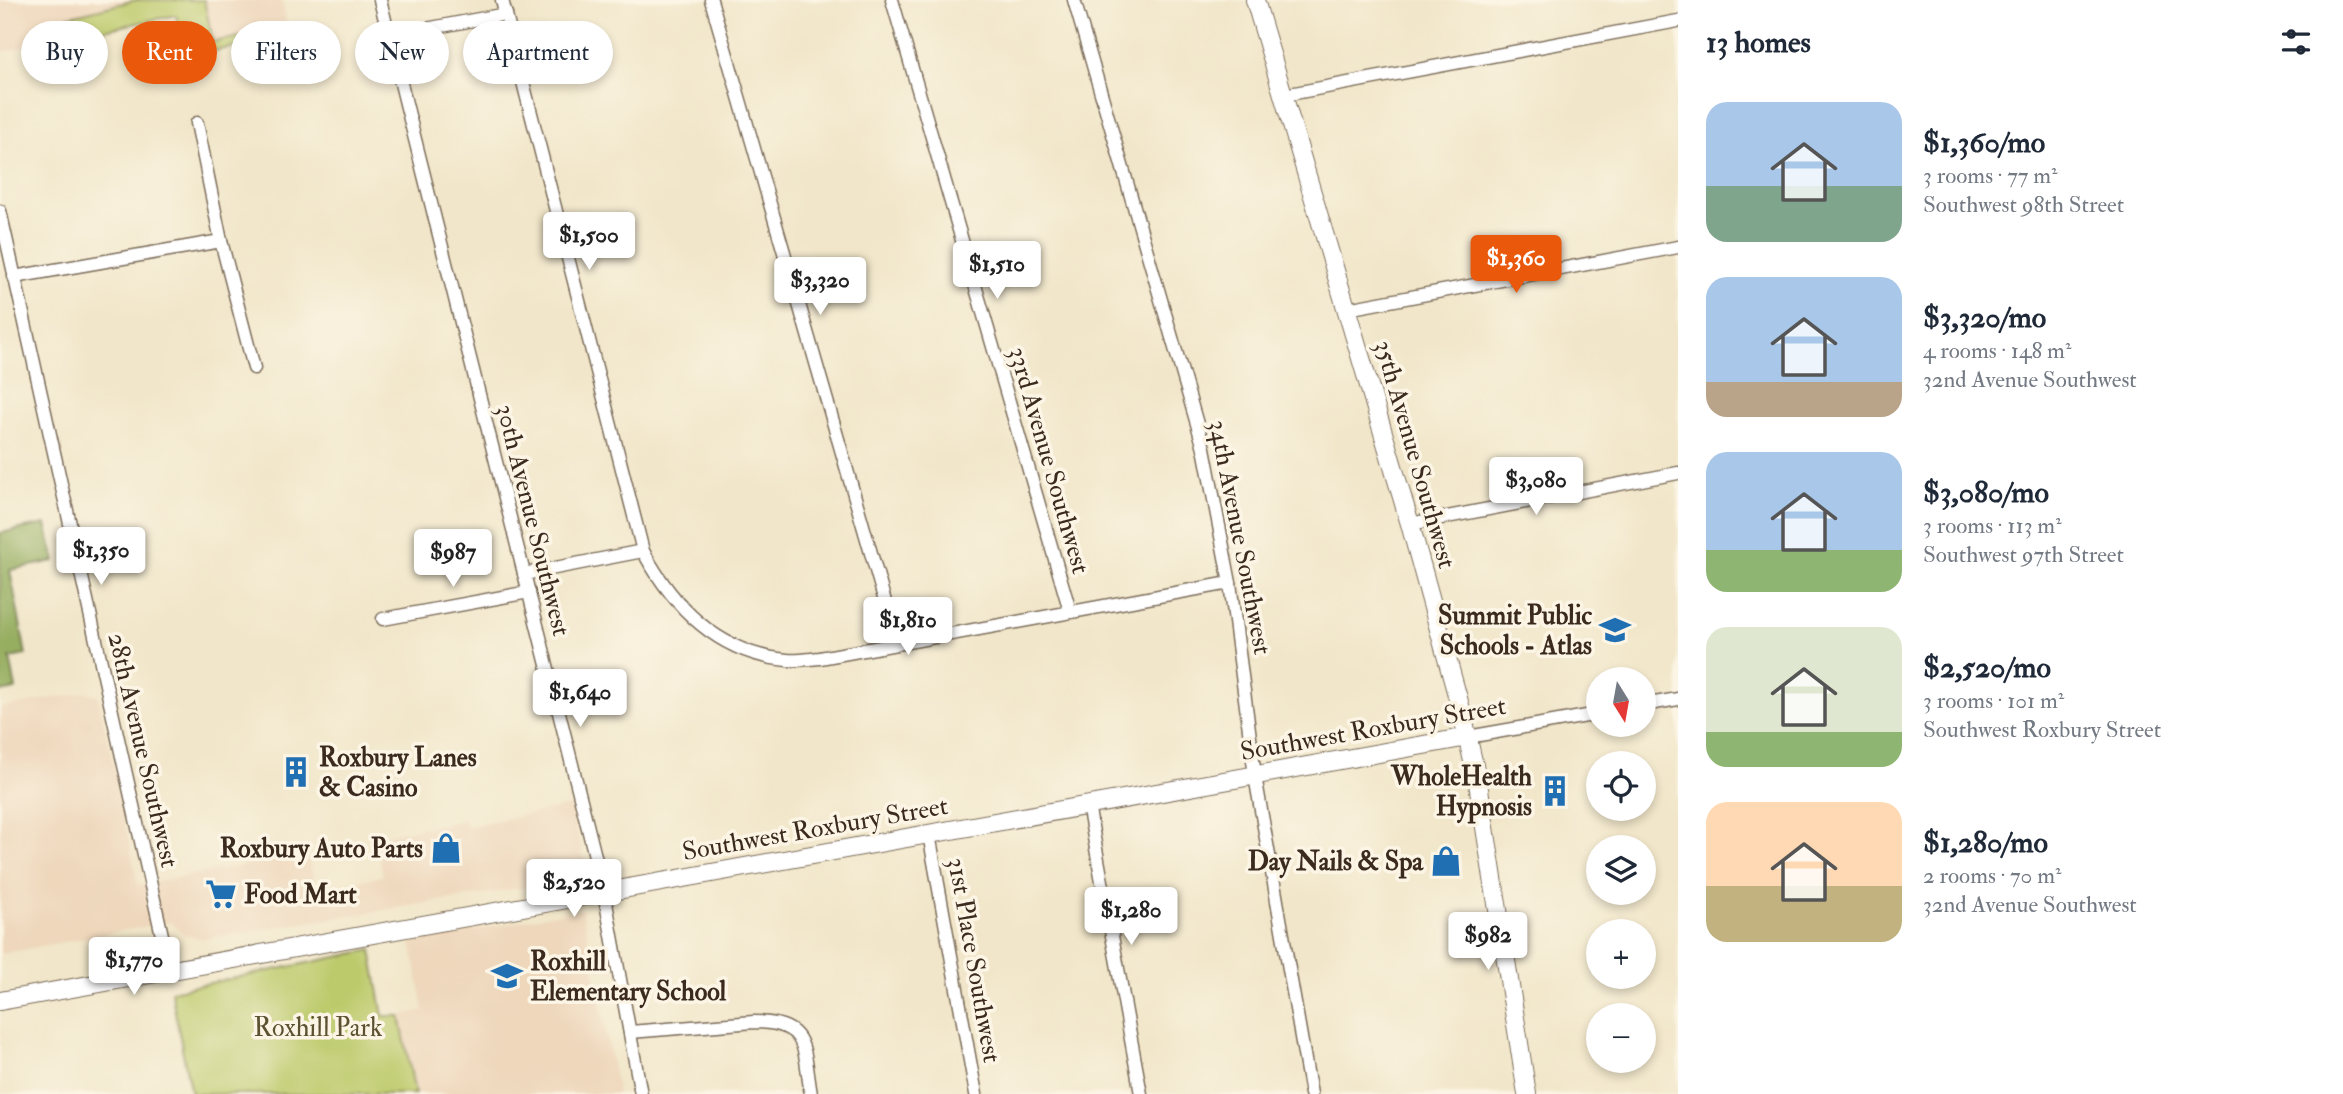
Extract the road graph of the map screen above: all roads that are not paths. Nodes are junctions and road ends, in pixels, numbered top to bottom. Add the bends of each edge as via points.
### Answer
1 (380, 0) edge
2 (502, 0) edge
3 (711, 0) edge
4 (892, 0) edge
5 (1074, 0) edge
6 (1255, 0) edge
7 (506, 14) junction
8 (385, 21) edge
9 (1678, 21) edge
10 (449, 25) edge
11 (400, 84) edge
12 (1284, 95) junction
13 (197, 123) dead end
14 (0, 211) edge
15 (221, 241) junction
16 (1678, 247) edge
17 (14, 277) junction
18 (1347, 310) junction
19 (254, 368) dead end
20 (1678, 473) edge
21 (1410, 524) junction
22 (643, 551) junction
23 (524, 574) junction
24 (1230, 583) junction
25 (529, 592) junction
26 (1070, 611) junction
27 (383, 619) dead end
28 (897, 643) junction
29 (1677, 702) edge
30 (1656, 704) edge
31 (1586, 716) edge
32 (1468, 737) junction
33 (1255, 776) junction
34 (1088, 805) junction
35 (929, 834) junction
36 (604, 892) junction
37 (170, 971) junction
38 (0, 1001) edge
39 (630, 1032) junction
40 (641, 1094) edge
41 (811, 1094) edge
42 (976, 1094) edge
43 (1141, 1094) edge
44 (1311, 1094) edge
45 (1527, 1094) edge

1 - 8 street, 30th Avenue Southwest
2 - 7 street
3 - 28 street
4 - 26 street, 33rd Avenue Southwest
5 - 24 street, 34th Avenue Southwest via 1204,448
6 - 12 main road, 35th Avenue Southwest
7 - 10 street
7 - 22 street
9 - 12 street
11 - 23 street, 30th Avenue Southwest
12 - 18 main road, 35th Avenue Southwest
13 - 15 street
14 - 17 street, 28th Avenue Southwest
15 - 17 street
15 - 19 street
16 - 18 street
17 - 37 street, 28th Avenue Southwest
18 - 21 main road, 35th Avenue Southwest
20 - 21 street
21 - 32 main road, 35th Avenue Southwest
22 - 23 street
22 - 28 street via 659,581 702,627 731,645 790,661
23 - 25 street, 30th Avenue Southwest
24 - 26 street
24 - 33 street, 34th Avenue Southwest
25 - 27 street
25 - 36 street, 30th Avenue Southwest
26 - 28 street
29 - 30 street
31 - 32 street, Southwest Roxbury Street
32 - 33 main road, Southwest Roxbury Street
32 - 45 main road, 35th Avenue Southwest
33 - 34 main road, Southwest Roxbury Street
33 - 44 street, 34th Avenue Southwest
34 - 35 main road, Southwest Roxbury Street
34 - 43 street
35 - 36 main road, Southwest Roxbury Street
35 - 42 street, 31st Place Southwest
36 - 37 main road, Southwest Roxbury Street
36 - 39 street, 30th Avenue Southwest
37 - 38 main road, Southwest Roxbury Street
39 - 40 street, 30th Avenue Southwest
39 - 41 street via 754,1022 790,1027 802,1044

